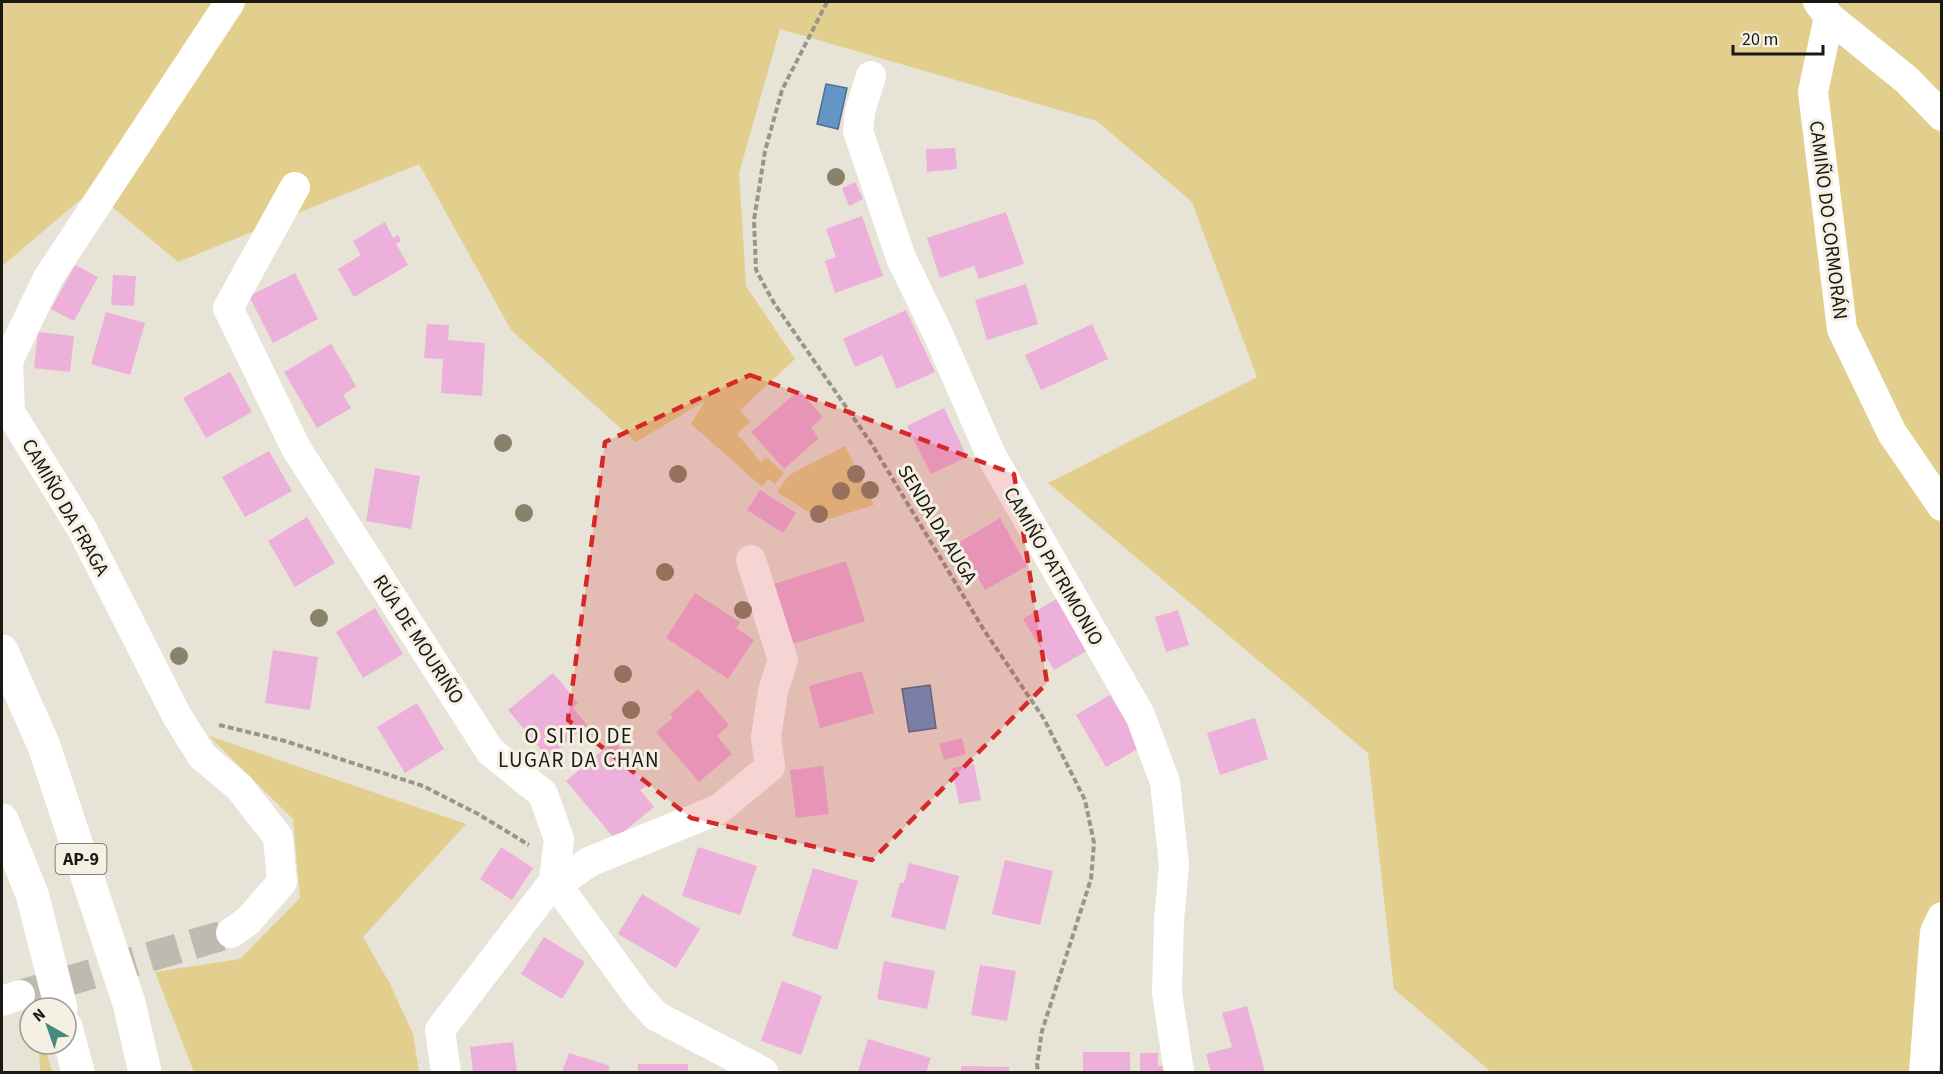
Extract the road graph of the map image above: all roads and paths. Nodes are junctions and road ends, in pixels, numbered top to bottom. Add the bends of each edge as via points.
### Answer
1 (230, 2) edge
2 (827, 2) edge
3 (1823, 9) edge
4 (871, 76) dead end
5 (1941, 116) edge
6 (295, 187) dead end
7 (1941, 506) edge
8 (751, 560) dead end
9 (2, 651) edge
10 (177, 716) junction
11 (2, 820) edge
12 (554, 881) junction
13 (1941, 917) edge
14 (231, 933) tunnel mouth
15 (58, 996) edge
16 (74, 1056) edge
17 (78, 1072) edge
18 (145, 1072) edge
19 (446, 1072) edge
20 (764, 1072) edge
21 (1038, 1072) edge
22 (1179, 1072) edge
23 (1924, 1072) edge

1 - 10 street, CAMIÑO DA FRAGA via 48,278 8,361 10,412 82,529
2 - 21 path, SENDA DA AUGA via 782,90 765,151 754,220 756,270 774,303 871,443 984,630 1044,719 1085,800 1094,843 1091,879 1042,1031
3 - 5 street via 1907,80
3 - 7 street, CAMIÑO DO CORMORÁN via 1813,92 1842,329 1892,433
4 - 22 street, CAMIÑO PATRIMONIO via 858,131 901,258 991,455 1140,715 1165,782 1174,865 1167,993
6 - 12 street, RÚA DE MOURIÑO via 228,308 296,448 490,751 543,795 559,838
8 - 12 street via 783,660 773,691 766,737 770,767 719,809 589,862 565,879
9 - 18 highway, AP-9 via 44,746 129,1003
10 - 12 path via 285,741 423,786 543,853
10 - 14 street, CAMIÑO DA FRAGA via 202,756 240,787 278,837 282,882 248,921
11 - 15 highway, AP-9 via 32,894
12 - 19 street via 440,1030
12 - 20 street via 656,1016
13 - 23 street via 1935,932
16 - 17 highway

